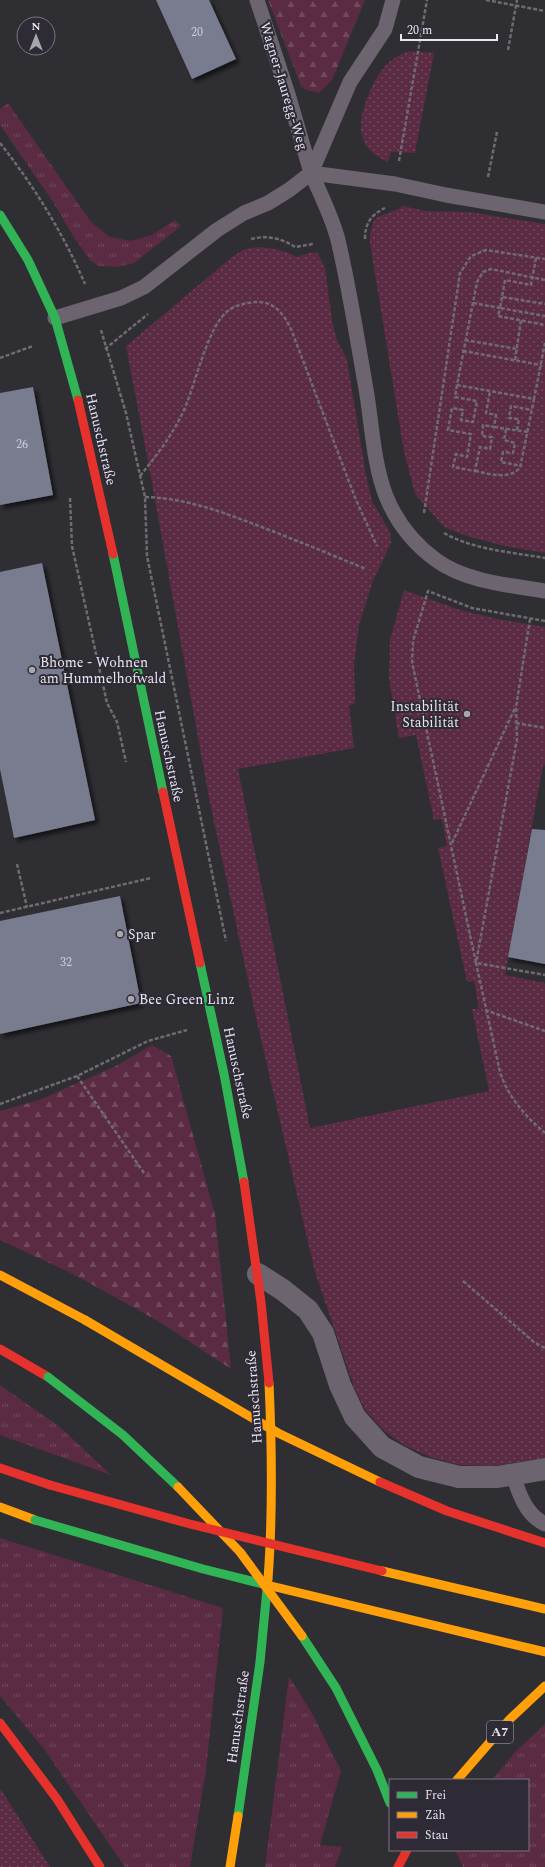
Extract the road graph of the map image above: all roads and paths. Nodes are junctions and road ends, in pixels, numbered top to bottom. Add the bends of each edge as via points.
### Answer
1 (257, 0) edge
2 (393, 0) edge
3 (427, 0) edge
4 (486, 0) edge
5 (517, 0) edge
6 (516, 6) junction
7 (545, 11) edge
8 (508, 50) dead end
9 (497, 132) dead end
10 (0, 142) edge
11 (311, 173) junction
12 (488, 178) dead end
13 (395, 184) junction
14 (545, 212) edge
15 (0, 215) edge
16 (250, 240) dead end
17 (338, 240) junction
18 (365, 240) junction
19 (366, 246) dead end
20 (536, 258) junction
21 (545, 260) edge
22 (532, 276) junction
23 (545, 280) edge
24 (502, 297) junction
25 (473, 303) junction
26 (545, 304) edge
27 (95, 306) junction
28 (500, 308) junction
29 (152, 310) dead end
30 (545, 316) edge
31 (55, 318) junction
32 (522, 320) junction
33 (545, 324) edge
34 (466, 340) junction
35 (545, 343) edge
36 (36, 345) dead end
37 (105, 349) junction
38 (517, 349) junction
39 (463, 351) junction
40 (0, 358) edge
41 (515, 360) junction
42 (541, 365) junction
43 (457, 386) junction
44 (490, 391) junction
45 (534, 399) junction
46 (532, 410) junction
47 (494, 427) junction
48 (506, 429) junction
49 (517, 430) junction
50 (528, 432) junction
51 (522, 466) junction
52 (476, 471) junction
53 (140, 476) junction
54 (145, 497) junction
55 (420, 509) dead end
56 (72, 521) dead end
57 (439, 529) dead end
58 (377, 546) dead end
59 (147, 556) dead end
60 (545, 558) edge
61 (366, 569) dead end
62 (545, 591) edge
63 (530, 619) junction
64 (545, 621) edge
65 (516, 707) junction
66 (516, 723) junction
67 (545, 728) edge
68 (127, 769) dead end
69 (452, 844) junction
70 (17, 864) dead end
71 (150, 870) dead end
72 (151, 878) junction
73 (153, 886) dead end
74 (27, 907) junction
75 (0, 913) edge
76 (476, 963) junction
77 (545, 975) edge
78 (486, 1010) junction
79 (185, 1025) dead end
80 (187, 1030) junction
81 (545, 1031) edge
82 (188, 1038) dead end
83 (77, 1076) junction
84 (0, 1104) edge
85 (545, 1133) edge
86 (144, 1173) dead end
87 (258, 1274) junction
88 (0, 1275) edge
89 (463, 1281) dead end
90 (545, 1348) edge
91 (0, 1349) edge
92 (0, 1468) edge
93 (545, 1469) edge
94 (513, 1475) junction
95 (0, 1507) edge
96 (545, 1524) edge
97 (545, 1543) edge
98 (545, 1608) edge
99 (545, 1652) edge
100 (545, 1686) edge
101 (0, 1723) edge
102 (458, 1779) edge
103 (389, 1800) edge
104 (409, 1852) edge
105 (100, 1867) edge
106 (230, 1867) edge
107 (398, 1867) edge

1 - 11 lane, Wagner-Jauregg-Weg
2 - 11 lane, Wagner-Jauregg-Weg via 384,29 350,82
3 - 13 path
4 - 6 path
5 - 6 path
6 - 7 path
6 - 8 path
9 - 12 path
10 - 27 path via 46,206 70,250
11 - 13 lane
11 - 17 lane
11 - 27 lane, Wagner-Jauregg-Weg via 268,203 244,213 217,230 144,287
13 - 14 lane
13 - 18 path via 391,205 372,215 365,229
15 - 31 main road, Hanuschstraße via 28,260
16 - 17 path via 270,238 288,242 295,247
17 - 18 path
17 - 62 lane via 378,468 386,496 394,511 408,534 420,547 437,561 459,573
18 - 19 path
20 - 21 path
20 - 22 path
20 - 55 path via 486,250 471,256 460,273 423,514
22 - 23 path
22 - 24 path via 531,284 505,280
22 - 25 path via 486,270 477,282
24 - 26 path
24 - 28 path
25 - 28 path
25 - 34 path
27 - 31 lane, Wagner-Jauregg-Weg
27 - 37 path
28 - 30 path
28 - 32 path via 498,316
29 - 37 path
31 - 87 main road, Hanuschstraße via 82,416 211,1010 236,1133
32 - 33 path
32 - 38 path
34 - 38 path
34 - 39 path
35 - 42 path
36 - 40 path
37 - 53 path via 126,413
38 - 41 path
39 - 41 path
39 - 43 path
41 - 42 path
42 - 45 path
43 - 44 path
43 - 52 path via 455,397 477,401 473,422 461,420 463,410 452,408 448,430 471,434 467,456 456,454 453,467
44 - 45 path
44 - 47 path via 486,413 496,415
45 - 46 path
46 - 49 path via 511,406 509,418 519,419
46 - 50 path
47 - 48 path
47 - 52 path via 483,425 482,436 492,437 490,449 480,447
48 - 49 path
48 - 51 path via 504,440 515,443 513,453 503,452 501,462
49 - 50 path
50 - 51 path
51 - 52 path via 506,476
53 - 54 path
53 - 58 path via 163,447 183,411 210,338 222,317 237,306 248,303 269,304 278,308 292,329 356,500
54 - 59 path
54 - 61 path via 174,499 212,509
56 - 68 path via 72,546 107,703 117,722
57 - 60 path via 463,542
63 - 64 path
63 - 65 path
63 - 69 path via 472,608 428,591 413,641 412,662
65 - 66 path
65 - 69 path
66 - 67 path
66 - 76 path via 517,739
69 - 76 path
70 - 74 path
71 - 72 path
72 - 73 path
72 - 74 path
74 - 75 path
76 - 77 path
76 - 78 path
78 - 81 path
78 - 85 path via 505,1088 528,1117
79 - 80 path
80 - 82 path
80 - 83 path via 148,1041
83 - 84 path
83 - 86 path
87 - 94 street via 308,1310 323,1333 340,1385 355,1417 382,1447 419,1467 459,1477 498,1478
87 - 106 main road, Hanuschstraße via 272,1456 269,1564 253,1717
88 - 97 main road, bridge via 85,1320 284,1436 447,1511
89 - 90 path via 535,1343
91 - 103 main road, bridge via 48,1377 123,1435 190,1498 240,1552 299,1631 336,1688 377,1770
92 - 98 main road, bridge via 50,1485 220,1532
93 - 94 street
94 - 96 lane via 526,1507 538,1521
95 - 99 main road, bridge via 35,1520 203,1569
100 - 102 main road, A7 via 510,1720
101 - 105 main road via 57,1798
104 - 107 main road

